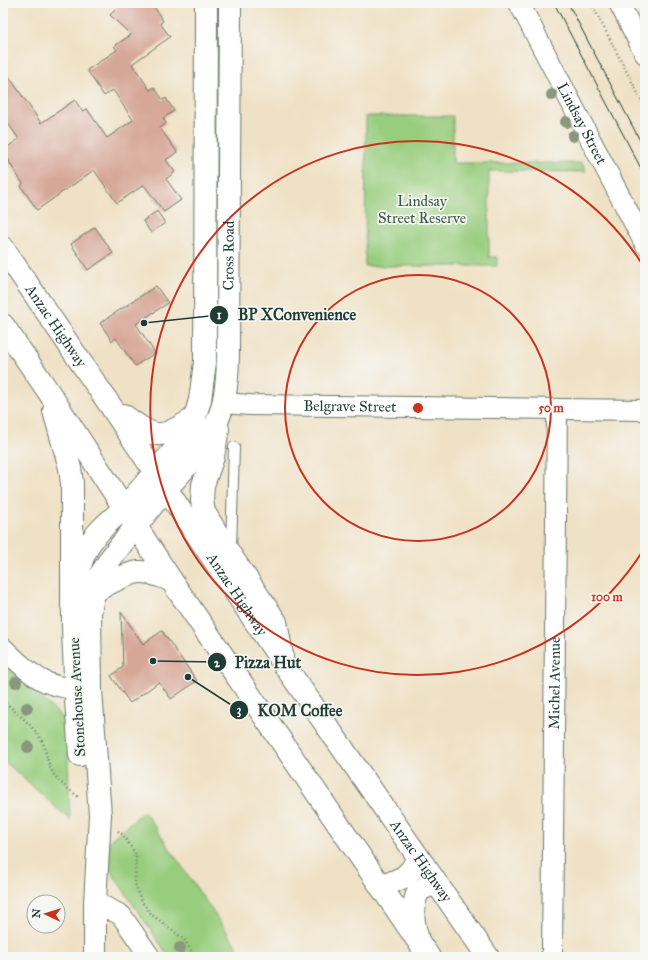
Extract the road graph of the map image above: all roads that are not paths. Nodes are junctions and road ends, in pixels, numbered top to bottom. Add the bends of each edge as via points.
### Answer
1 (206, 3) edge
2 (230, 3) edge
3 (519, 3) edge
4 (619, 3) edge
5 (645, 54) edge
6 (645, 244) edge
7 (3, 248) edge
8 (3, 325) edge
9 (48, 391) junction
10 (112, 408) junction
11 (222, 409) junction
12 (557, 409) junction
13 (645, 410) edge
14 (196, 417) junction
15 (234, 447) dead end
16 (161, 481) junction
17 (124, 508) junction
18 (136, 526) junction
19 (231, 556) junction
20 (171, 580) junction
21 (95, 591) junction
22 (72, 606) junction
23 (3, 648) edge
24 (283, 663) junction
25 (83, 690) junction
26 (418, 857) junction
27 (438, 885) junction
28 (381, 887) junction
29 (95, 902) junction
30 (417, 939) junction
31 (95, 957) edge
32 (150, 957) edge
33 (430, 957) edge
34 (488, 957) edge
35 (552, 957) edge

1 - 14 main road, Cross Road via 204,362
2 - 11 main road, Cross Road via 228,350
3 - 6 street, Lindsay Street
4 - 5 street
7 - 10 main road, Anzac Highway
8 - 9 main road
9 - 17 main road
9 - 22 main road via 72,483
10 - 14 main road via 147,432 157,435 169,432
10 - 16 main road, Anzac Highway
11 - 12 street, Belgrave Street via 250,405
11 - 16 main road, Cross Road via 212,434 188,467
11 - 19 main road via 213,457 203,485 202,501 204,512
12 - 13 street, Belgrave Street
12 - 35 street, Michel Avenue
14 - 16 main road, Cross Road
15 - 19 lane
16 - 17 main road, Cross Road
16 - 18 main road, Cross Road
16 - 24 main road, Anzac Highway
17 - 18 main road
17 - 22 main road, Stonehouse Avenue via 89,544 76,580
18 - 20 main road
18 - 21 main road, Stonehouse Avenue via 113,555 99,578
19 - 24 main road via 276,622
20 - 21 main road via 140,572
20 - 28 main road
21 - 25 main road, Stonehouse Avenue via 90,614
22 - 25 main road, Stonehouse Avenue
23 - 25 street via 37,678 56,686
24 - 26 main road, Anzac Highway
25 - 29 main road, Stonehouse Avenue via 100,814
26 - 27 main road, Anzac Highway
26 - 28 main road via 404,877
27 - 30 main road via 418,891 412,916
27 - 34 main road, Anzac Highway
28 - 30 main road
29 - 31 main road, Stonehouse Avenue
29 - 32 street via 121,915
30 - 33 main road

